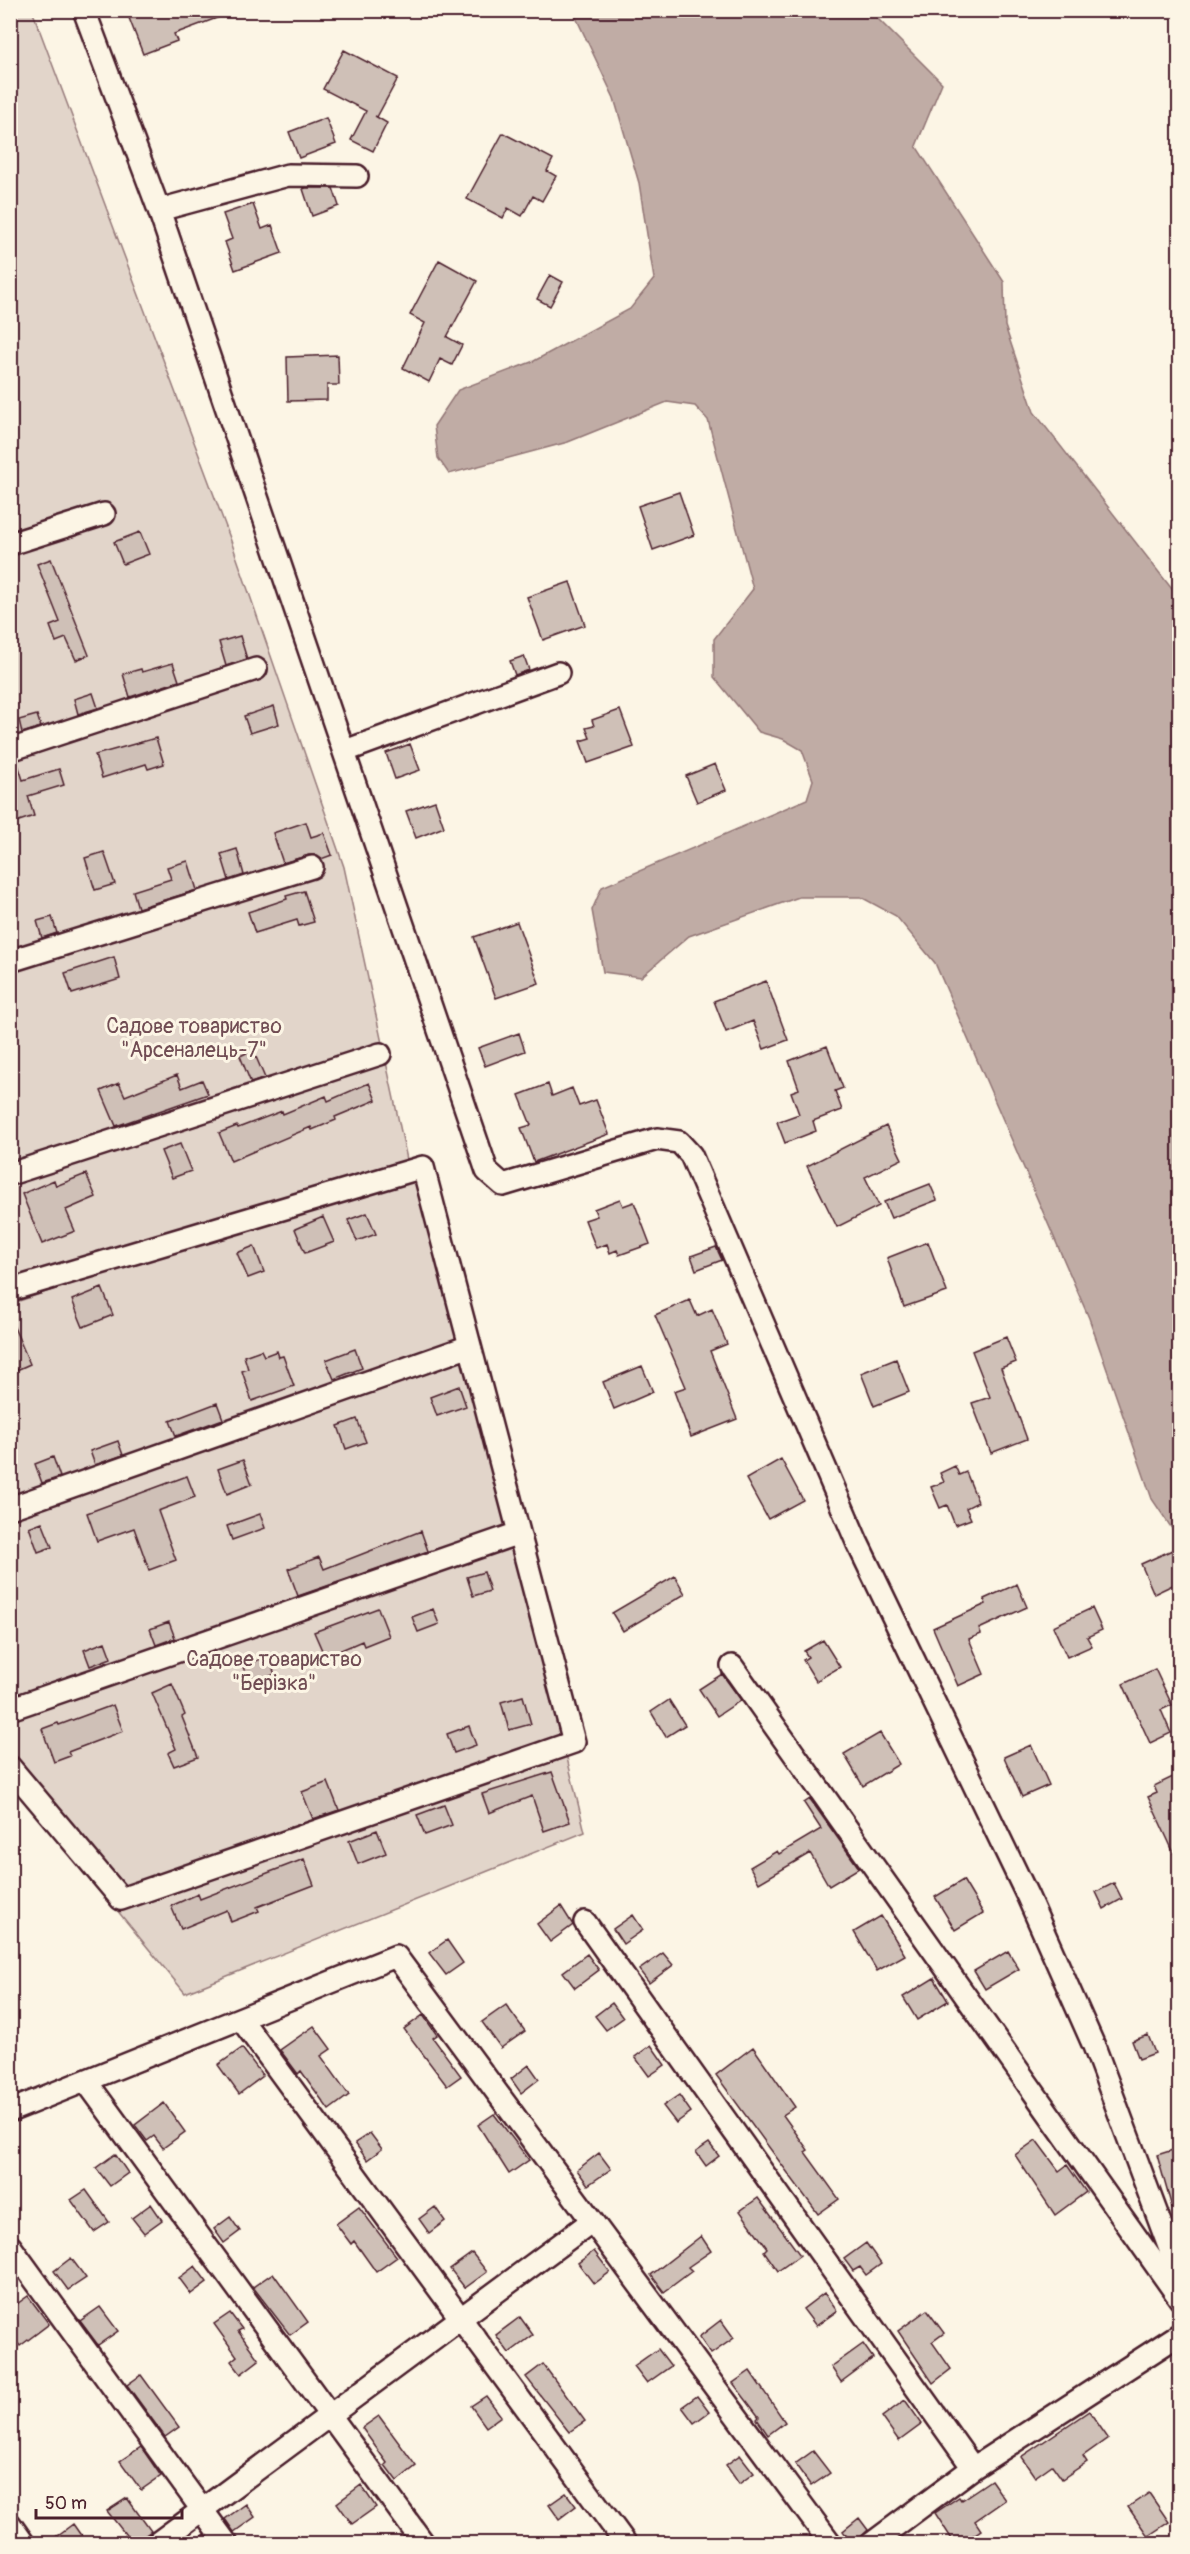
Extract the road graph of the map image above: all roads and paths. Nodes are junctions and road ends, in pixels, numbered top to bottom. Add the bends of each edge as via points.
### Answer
1 (84, 10) edge
2 (357, 176) dead end
3 (159, 210) junction
4 (104, 514) dead end
5 (10, 544) edge
6 (256, 669) dead end
7 (558, 673) dead end
8 (10, 750) edge
9 (345, 751) junction
10 (312, 867) dead end
11 (10, 961) edge
12 (380, 1054) dead end
13 (10, 1174) edge
14 (10, 1290) edge
15 (470, 1346) junction
16 (10, 1508) edge
17 (519, 1533) junction
18 (732, 1666) dead end
19 (10, 1709) edge
20 (10, 1767) edge
21 (585, 1922) dead end
22 (241, 2019) junction
23 (86, 2081) junction
24 (10, 2111) edge
25 (592, 2221) junction
26 (10, 2246) edge
27 (1179, 2276) edge
28 (1179, 2299) edge
29 (461, 2318) junction
30 (1179, 2334) edge
31 (330, 2415) junction
32 (973, 2469) junction
33 (202, 2509) junction
34 (10, 2524) edge
35 (24, 2544) edge
36 (156, 2544) edge
37 (227, 2544) edge
38 (424, 2544) edge
39 (626, 2544) edge
40 (831, 2544) edge
41 (871, 2544) edge

1 - 3 street
2 - 3 street via 288,175
3 - 9 street
4 - 5 street
6 - 8 street
7 - 9 street
9 - 27 street via 487,1171 503,1185 657,1139 679,1142 691,1155 857,1542 1028,1897 1094,2046
10 - 11 street
12 - 13 street
14 - 15 street via 423,1167
15 - 16 street
15 - 17 street
17 - 19 street
17 - 20 street via 574,1742 121,1899
18 - 28 street
21 - 32 street
22 - 23 street
22 - 25 street via 396,1956
22 - 29 street
23 - 24 street
23 - 31 street
25 - 29 street
25 - 40 street
26 - 33 street
29 - 31 street
29 - 39 street
30 - 32 street
31 - 33 street
31 - 38 street
32 - 41 street
33 - 36 street
33 - 37 street
34 - 35 street

